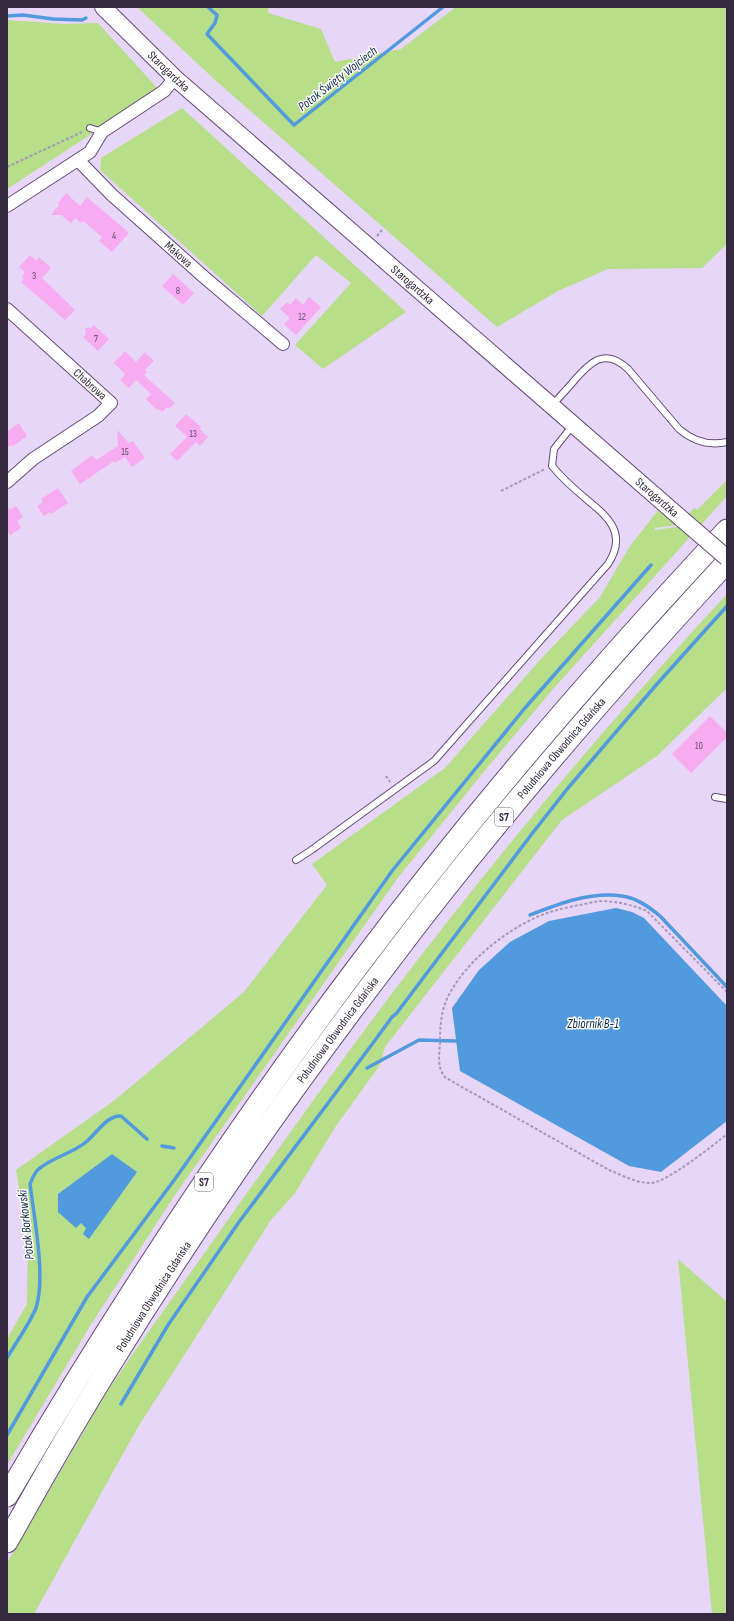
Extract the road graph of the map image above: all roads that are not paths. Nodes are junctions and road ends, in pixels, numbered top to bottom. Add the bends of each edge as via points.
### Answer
1 (103, 7) edge
2 (175, 78) junction
3 (90, 128) road end
4 (102, 132) junction
5 (78, 160) junction
6 (7, 206) edge
7 (7, 309) edge
8 (283, 344) dead end
9 (552, 405) junction
10 (574, 424) junction
11 (727, 442) edge
12 (7, 482) edge
13 (727, 530) edge
14 (727, 558) edge
15 (727, 562) edge
16 (715, 796) dead end
17 (727, 799) edge
18 (296, 860) dead end
19 (7, 1496) edge
20 (7, 1542) edge

1 - 2 main road, Starogardzka
2 - 4 street via 164,91
2 - 9 main road, Starogardzka
3 - 4 lane
4 - 5 street via 90,152
5 - 6 street
5 - 8 street, Makowa via 112,195
7 - 12 street, Chabrowa via 111,403 98,416 33,459
9 - 10 main road, Starogardzka
9 - 11 lane via 592,362 611,358 620,361 628,369 687,435 709,444
10 - 14 main road, Starogardzka, bridge
10 - 18 lane via 554,448 552,466 561,478 604,513 611,522 616,532 615,554 434,761
13 - 19 highway, Południowa Obwodnica Gdańska / S7 via 658,604 556,721 427,876 355,970 278,1075 163,1243
15 - 20 highway, Południowa Obwodnica Gdańska / S7 via 581,726 480,845 387,962 307,1071 194,1235 113,1360
16 - 17 lane

